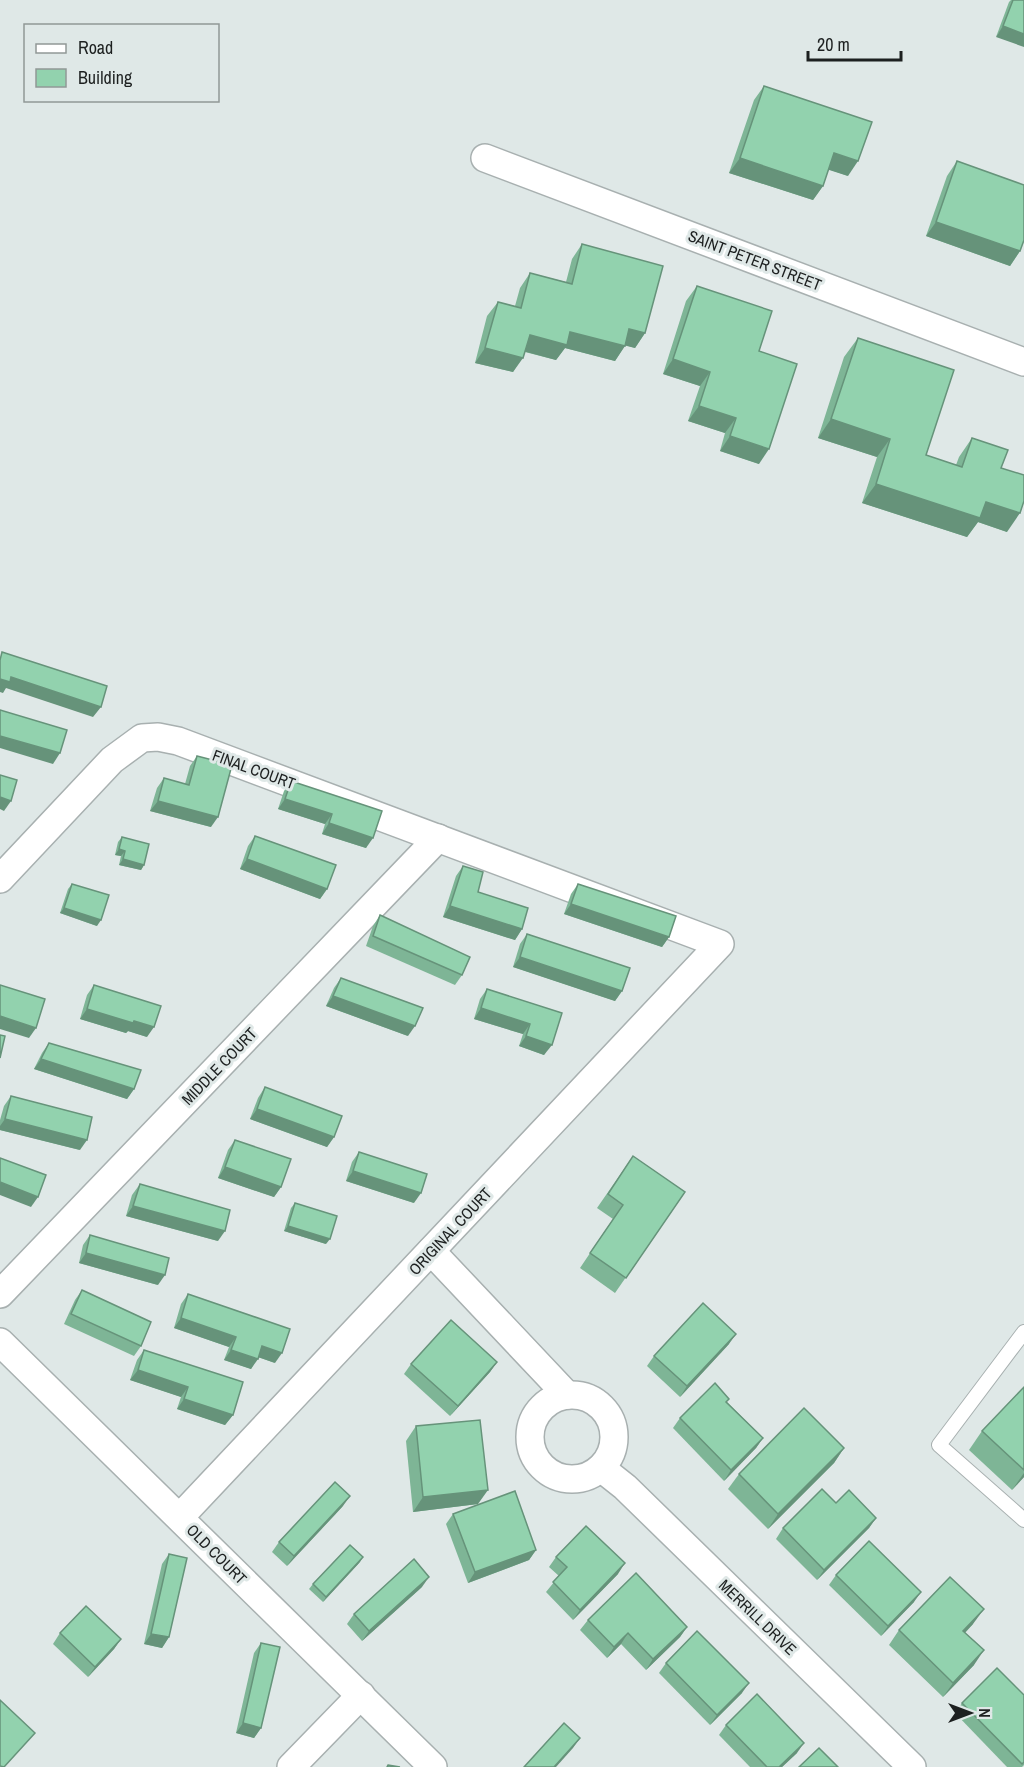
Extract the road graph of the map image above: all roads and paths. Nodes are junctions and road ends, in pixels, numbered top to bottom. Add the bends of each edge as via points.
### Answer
1 (485, 158) dead end
2 (1024, 362) edge
3 (438, 838) junction
4 (0, 879) edge
5 (720, 944) joint
6 (431, 1251) junction
7 (0, 1294) edge
8 (1024, 1332) edge
9 (0, 1342) edge
10 (567, 1395) junction
11 (602, 1468) junction
12 (180, 1517) junction
13 (1024, 1520) edge
14 (361, 1695) junction
15 (291, 1767) edge
16 (433, 1767) edge
17 (912, 1767) edge

1 - 2 street, SAINT PETER STREET
3 - 4 street, FINAL COURT via 178,741 142,738 112,760
3 - 5 street, FINAL COURT
3 - 7 street, MIDDLE COURT
5 - 6 street, ORIGINAL COURT
6 - 10 street
6 - 12 street, ORIGINAL COURT
8 - 13 lane via 939,1445
9 - 12 street, OLD COURT
10 - 11 street via 592,1400 610,1419 614,1445
10 - 11 street via 541,1408 533,1420 531,1449 537,1462 561,1479 590,1476
11 - 17 street, MERRILL DRIVE
12 - 14 street, OLD COURT
14 - 15 street
14 - 16 street, OLD COURT

